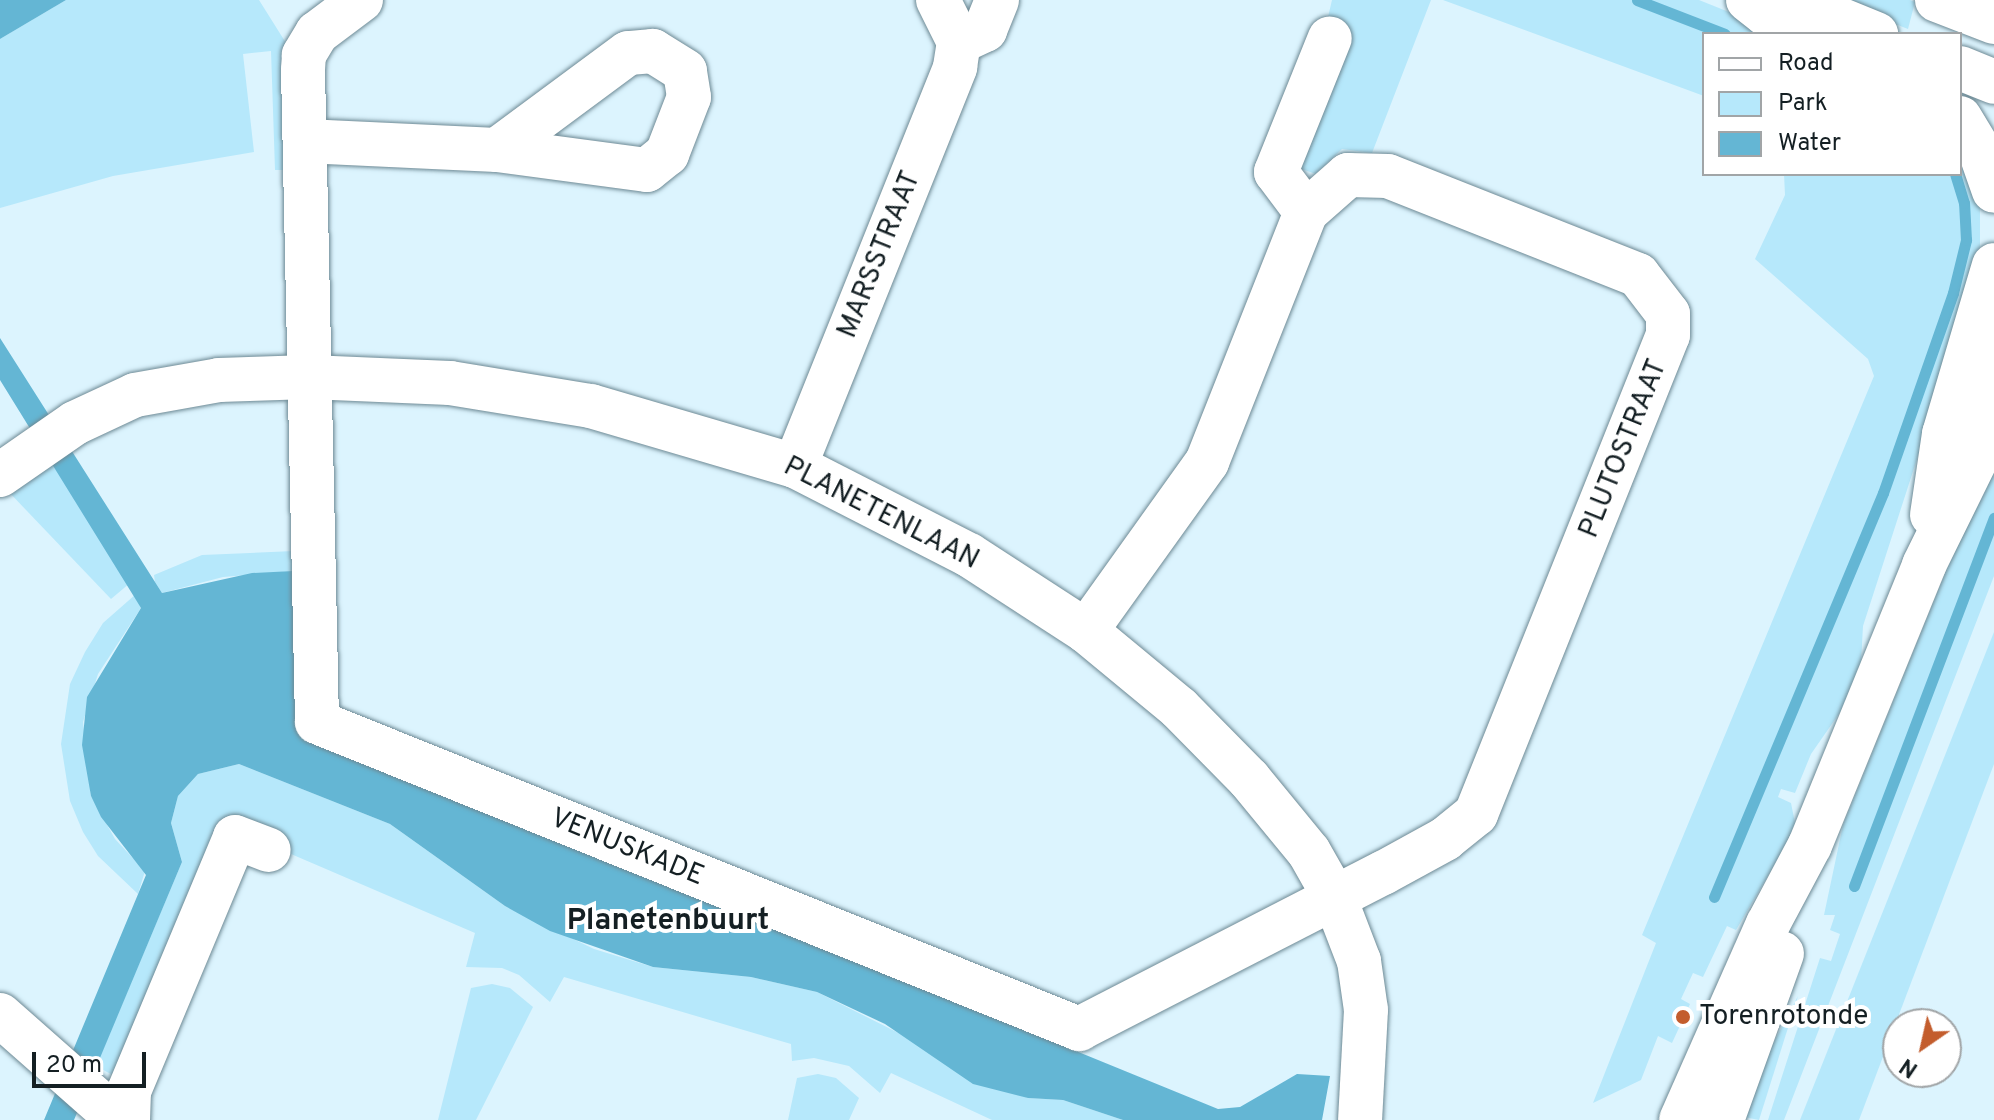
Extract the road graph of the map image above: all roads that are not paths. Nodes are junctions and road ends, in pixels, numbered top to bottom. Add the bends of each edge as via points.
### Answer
1 (361, 0) edge
2 (938, 0) edge
3 (997, 0) edge
4 (1748, 0) edge
5 (1793, 0) edge
6 (1937, 0) edge
7 (1994, 22) edge
8 (1812, 32) edge
9 (1871, 32) edge
10 (1330, 38) dead end
11 (959, 42) junction
12 (1962, 69) edge
13 (1994, 82) edge
14 (1962, 121) edge
15 (305, 141) junction
16 (497, 150) dead end
17 (1994, 191) edge
18 (1306, 212) junction
19 (1994, 265) edge
20 (1994, 344) edge
21 (309, 377) junction
22 (1994, 423) edge
23 (795, 466) junction
24 (12, 467) edge
25 (1932, 515) junction
26 (1924, 565) junction
27 (1086, 631) junction
28 (1810, 845) junction
29 (269, 850) dead end
30 (1334, 896) junction
31 (0, 1015) edge
32 (115, 1114) edge
33 (1360, 1120) edge
34 (1681, 1120) edge
35 (1722, 1120) edge

1 - 15 street via 317,33 304,55
2 - 11 street
3 - 11 street via 985,30
4 - 8 street via 1766,14
5 - 9 street
6 - 7 street
10 - 18 street via 1276,172
11 - 23 street, MARSSTRAAT via 955,67
12 - 13 street
14 - 17 street
15 - 16 street
15 - 21 street
18 - 27 street, PLUTOSTRAAT via 1207,462
18 - 30 street, PLUTOSTRAAT via 1348,175 1388,176 1638,275 1668,314 1663,352 1476,814 1445,839
19 - 25 street via 1944,434
20 - 25 street
21 - 23 street, PLANETENLAAN via 450,383 591,406
21 - 24 street, PLANETENLAAN via 135,395 75,423
21 - 30 street, VENUSKADE via 317,722 1079,1029
22 - 26 street
23 - 27 street, PLANETENLAAN via 969,555
25 - 26 street
26 - 28 street
27 - 30 street, PLANETENLAAN via 1179,708 1249,779 1309,852
28 - 34 street via 1768,924
28 - 35 street via 1797,908
29 - 32 street via 235,837
30 - 33 street, PLANETENLAAN via 1359,961 1366,1010
31 - 32 street

